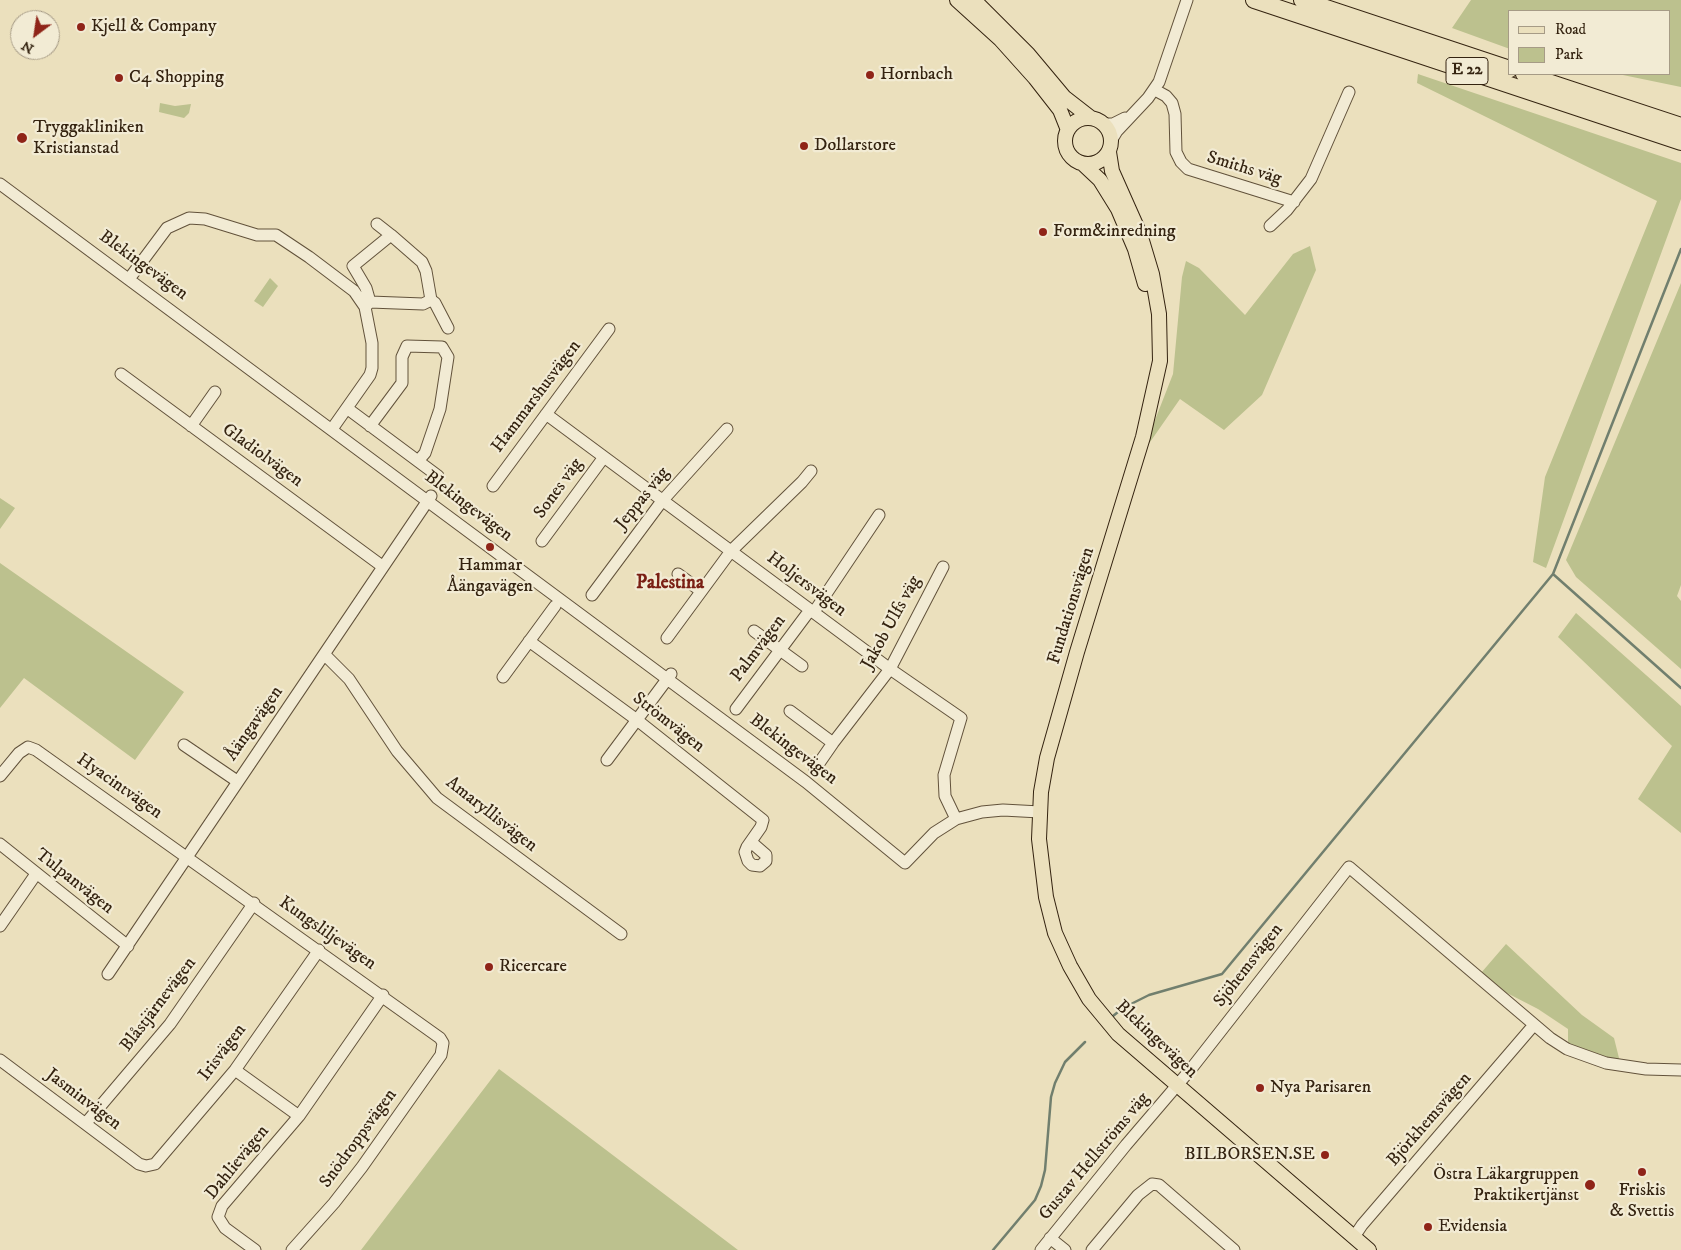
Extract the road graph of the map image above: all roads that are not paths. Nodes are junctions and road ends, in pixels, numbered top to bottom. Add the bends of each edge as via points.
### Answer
1 (957, 0) edge
2 (974, 0) edge
3 (1187, 0) edge
4 (1254, 0) edge
5 (1302, 0) edge
6 (1508, 68) edge
7 (1527, 75) edge
8 (1154, 90) junction
9 (1349, 92) dead end
10 (1135, 112) junction
11 (1097, 121) junction
12 (1681, 126) edge
13 (1068, 130) junction
14 (1681, 142) edge
15 (1110, 146) junction
16 (1083, 164) junction
17 (1, 181) edge
18 (1294, 202) junction
19 (377, 224) dead end
20 (1270, 226) dead end
21 (391, 235) junction
22 (130, 277) junction
23 (431, 300) junction
24 (367, 305) junction
25 (448, 328) dead end
26 (609, 329) dead end
27 (121, 374) dead end
28 (215, 392) dead end
29 (348, 409) junction
30 (1150, 413) junction
31 (546, 414) junction
32 (191, 426) junction
33 (370, 426) junction
34 (334, 427) junction
35 (727, 429) dead end
36 (604, 457) junction
37 (418, 461) junction
38 (810, 471) dead end
39 (438, 476) dead end
40 (493, 486) dead end
41 (429, 498) junction
42 (662, 501) junction
43 (879, 515) dead end
44 (542, 541) dead end
45 (731, 551) junction
46 (382, 566) junction
47 (943, 567) dead end
48 (678, 574) dead end
49 (701, 591) junction
50 (592, 595) dead end
51 (554, 606) dead end
52 (812, 611) junction
53 (754, 631) dead end
54 (667, 638) dead end
55 (530, 641) junction
56 (780, 649) junction
57 (325, 656) junction
58 (802, 666) dead end
59 (890, 670) junction
60 (670, 676) junction
61 (503, 678) dead end
62 (736, 709) dead end
63 (790, 711) dead end
64 (637, 720) junction
65 (834, 743) junction
66 (184, 745) dead end
67 (607, 760) dead end
68 (815, 769) dead end
69 (0, 776) edge
70 (237, 781) junction
71 (1040, 812) junction
72 (956, 819) junction
73 (751, 842) dead end
74 (0, 844) edge
75 (189, 857) junction
76 (36, 874) junction
77 (254, 904) junction
78 (0, 926) edge
79 (621, 934) dead end
80 (128, 946) junction
81 (319, 950) junction
82 (108, 974) dead end
83 (383, 995) junction
84 (1533, 1026) junction
85 (443, 1043) joint
86 (0, 1060) edge
87 (235, 1070) junction
88 (1681, 1070) edge
89 (1177, 1086) junction
90 (299, 1116) junction
91 (86, 1123) junction
92 (146, 1166) joint
93 (1354, 1237) junction
94 (1050, 1238) junction
95 (255, 1250) edge
96 (292, 1250) edge
97 (1041, 1250) edge
98 (1064, 1250) edge
99 (1092, 1250) edge
100 (1234, 1250) edge
101 (1369, 1250) edge

1 - 13 main road via 1000,39 1035,78 1060,110
2 - 11 main road via 1028,54 1064,97
3 - 8 street via 1164,72
4 - 14 highway, E 22
5 - 6 highway, E 22
7 - 12 highway
8 - 10 street
8 - 18 street, Smiths väg via 1166,96 1174,108 1176,152 1184,165 1194,172
9 - 18 street, Smiths väg via 1311,179
10 - 11 street via 1113,124
10 - 15 street via 1117,131
11 - 13 main road via 1079,120
11 - 15 main road via 1109,131
13 - 16 main road via 1066,151
15 - 16 main road via 1096,163
15 - 30 main road, Fundationsvägen via 1112,171 1140,234 1156,295 1160,361
16 - 30 main road, Fundationsvägen via 1100,180 1118,209 1135,249 1145,285 1152,335
17 - 22 street, Blekingevägen
18 - 20 street, Smiths väg
19 - 21 street
21 - 23 street via 422,262
21 - 24 street via 353,266 366,288
22 - 24 street via 167,228 189,218 205,219 257,235 276,235 354,291
22 - 34 street, Blekingevägen
23 - 24 street via 423,304
23 - 25 street via 436,303
24 - 29 street via 372,368 368,380
26 - 31 street, Hammarshusvägen
27 - 32 street, Gladiolvägen
28 - 32 street
29 - 33 street
29 - 34 street
30 - 71 main road, Fundationsvägen via 1052,741
31 - 36 street, Holjersvägen
31 - 40 street, Hammarshusvägen
32 - 46 street, Gladiolvägen
33 - 37 street
33 - 37 street via 402,383 402,357 407,346 442,347 448,356 440,409 425,453
34 - 41 street, Blekingevägen
35 - 42 street, Jeppas väg
36 - 42 street, Holjersvägen
36 - 44 street, Sones väg
37 - 39 street
38 - 45 street
41 - 46 street, Åängavägen
41 - 60 street, Blekingevägen
42 - 45 street, Holjersvägen
42 - 50 street, Jeppas väg
43 - 52 street, Palmvägen
45 - 49 street
45 - 52 street, Holjersvägen
46 - 57 street, Åängavägen
47 - 59 street, Jakob Ulfs väg
48 - 49 street
49 - 54 street
51 - 55 street
52 - 56 street, Palmvägen
52 - 59 street, Holjersvägen
53 - 56 street
55 - 61 street
55 - 64 street, Strömvägen
56 - 58 street
56 - 62 street, Palmvägen
57 - 70 street, Åängavägen
57 - 79 street, Amaryllisvägen via 349,679 397,752 436,798
59 - 65 street, Jakob Ulfs väg
59 - 72 street, Holjersvägen via 961,718 944,775 945,796
60 - 64 street
60 - 72 street, Blekingevägen via 810,777 907,861 934,833
63 - 65 street
64 - 67 street
64 - 73 street, Strömvägen via 763,820 762,828
65 - 68 street, Jakob Ulfs väg
66 - 70 street
69 - 75 street, Hyacintvägen via 19,753 28,747 36,750
70 - 75 street, Åängavägen
71 - 72 street, Blekingevägen via 1003,810
71 - 89 main road, Blekingevägen via 1040,860 1046,897 1070,966 1104,1018
74 - 76 street, Tulpanvägen
75 - 77 street, Kungsliljevägen
75 - 80 street, Åängavägen
76 - 78 street
76 - 80 street, Tulpanvägen
77 - 81 street, Kungsliljevägen
77 - 91 street, Blåstjärnevägen via 170,1024
80 - 82 street, Åängavägen
81 - 83 street, Kungsliljevägen
81 - 87 street, Irisvägen
83 - 85 street, Kungsliljevägen via 436,1034
83 - 90 street, Dahlievägen
84 - 88 street via 1567,1049 1606,1063
84 - 89 street, Sjöhemsvägen via 1348,867
84 - 93 street, Björkhemsvägen
85 - 96 street, Snödroppsvägen via 441,1055 362,1168
86 - 91 street, Jasminvägen
87 - 90 street
87 - 92 street, Irisvägen via 155,1164
89 - 93 main road, Blekingevägen
89 - 94 street, Gustav Hellströms väg
90 - 95 street, Dahlievägen via 222,1206 218,1217 225,1228
91 - 92 street, Jasminvägen
93 - 101 main road, Blekingevägen
94 - 97 street, Gustav Hellströms väg
94 - 98 street
99 - 100 street via 1138,1195 1152,1184 1159,1185

